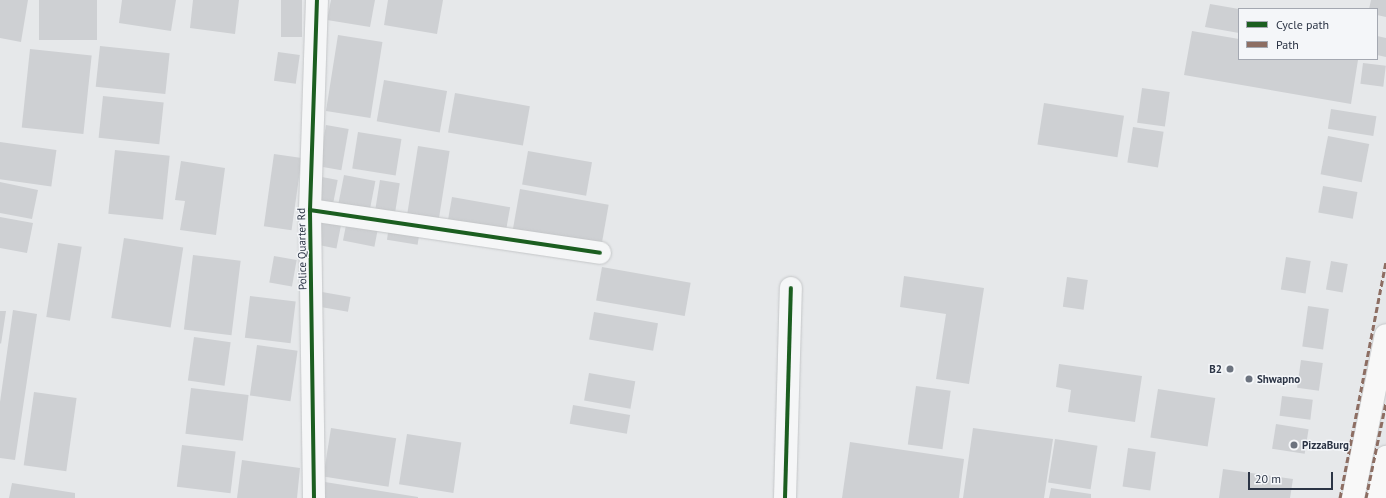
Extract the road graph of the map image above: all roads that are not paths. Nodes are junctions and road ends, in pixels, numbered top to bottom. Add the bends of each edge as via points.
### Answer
1 (317, 0) edge
2 (310, 210) junction
3 (600, 253) dead end
4 (791, 288) dead end
5 (1386, 335) edge
6 (1386, 457) edge
7 (314, 498) edge
8 (785, 498) edge
9 (1353, 498) edge
10 (1378, 498) edge

1 - 2 street, Police Quarter Rd
2 - 3 street
2 - 7 street, Police Quarter Rd
4 - 8 street
5 - 9 main road
6 - 10 main road

